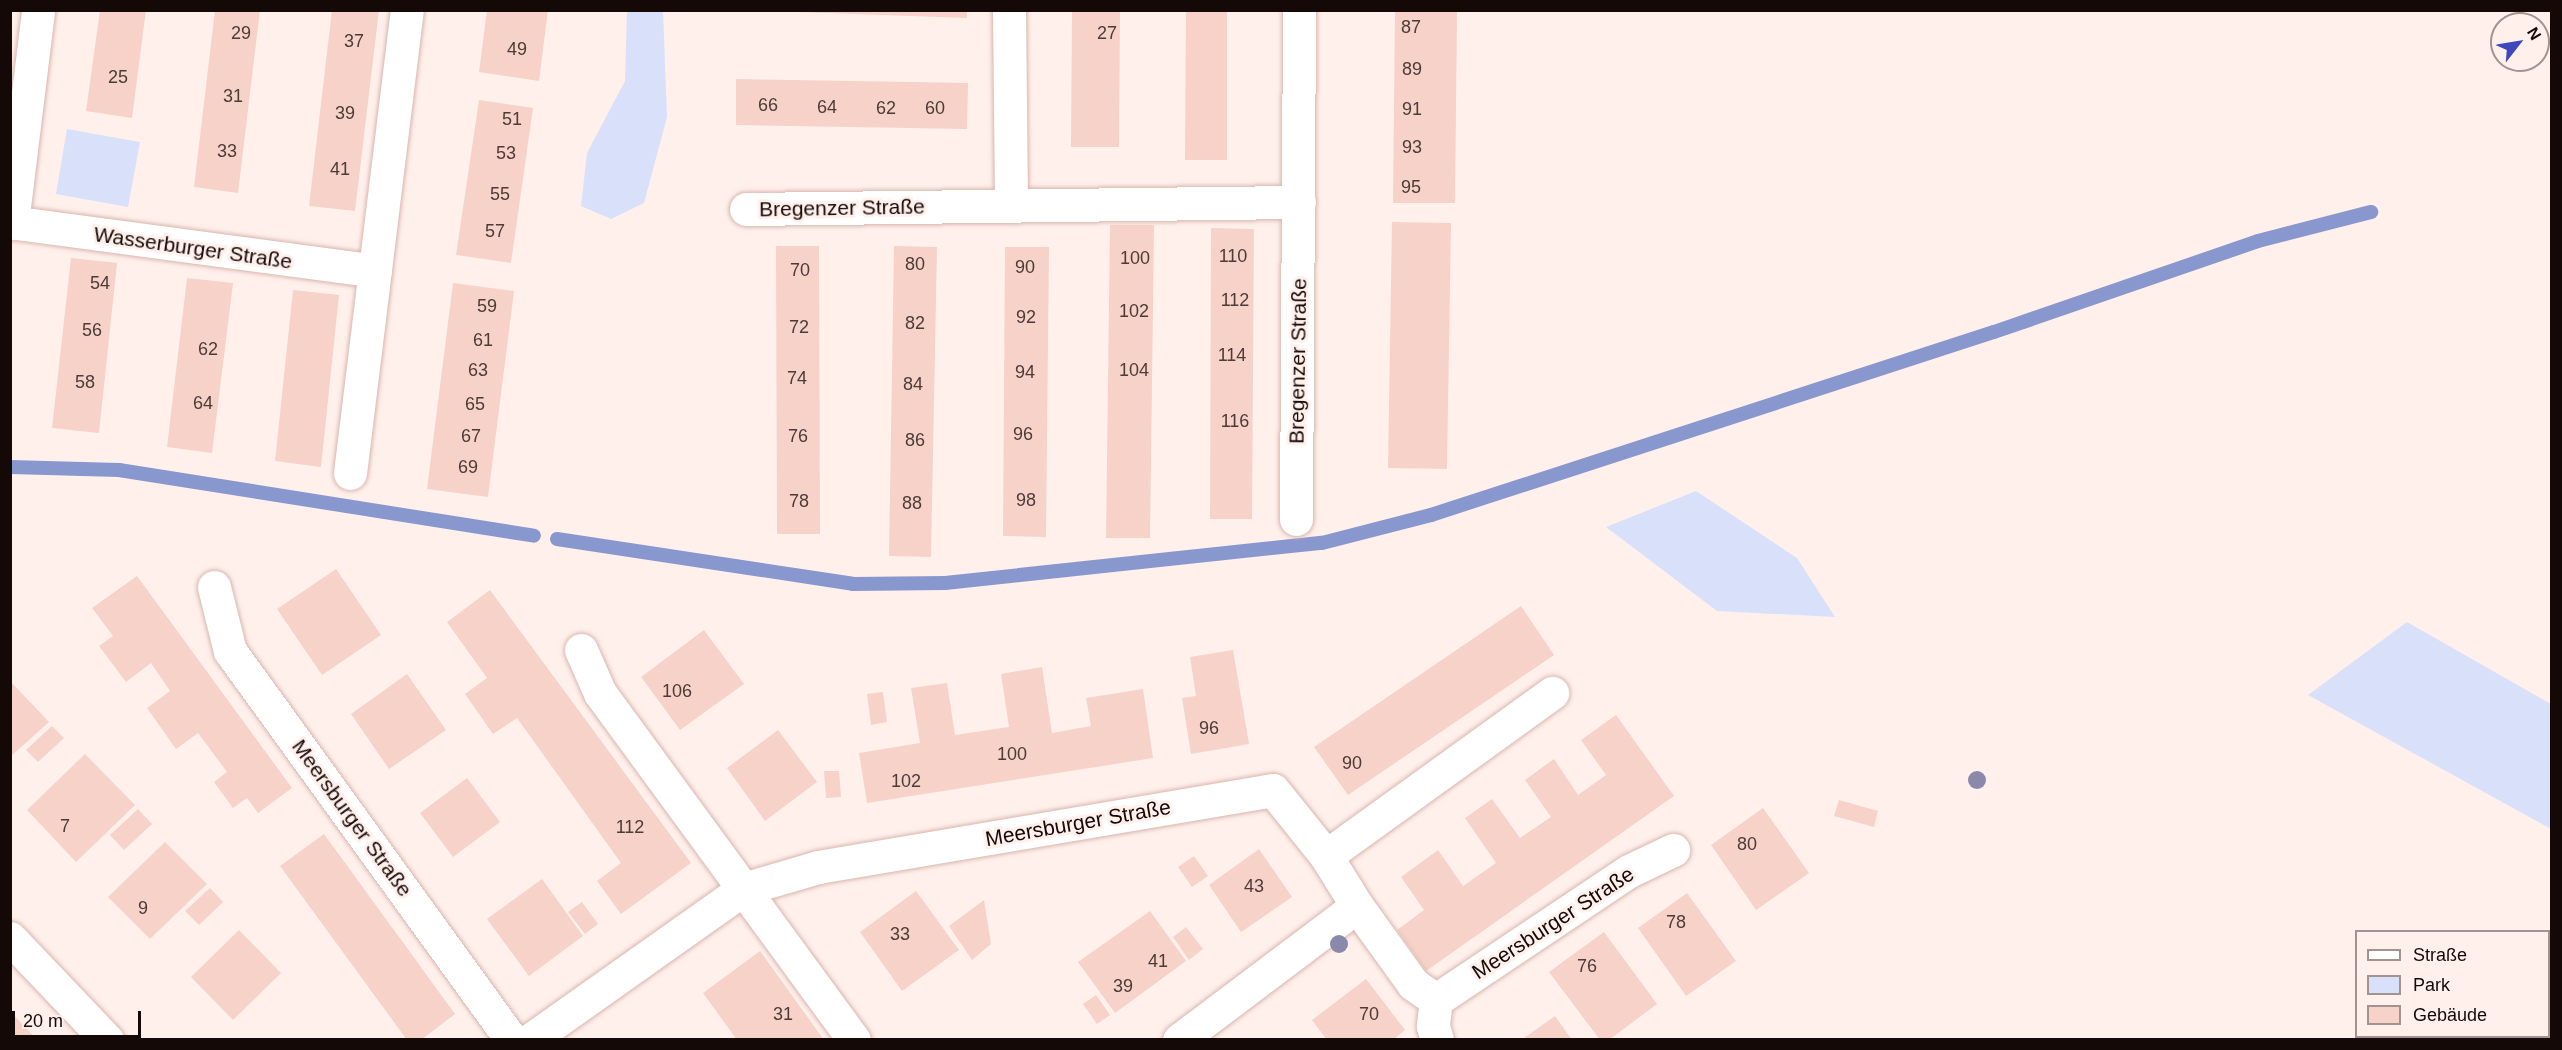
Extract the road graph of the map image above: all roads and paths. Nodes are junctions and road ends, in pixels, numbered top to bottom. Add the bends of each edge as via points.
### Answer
1 (38, 10) edge
2 (407, 10) edge
3 (1009, 10) edge
4 (1299, 10) edge
5 (1299, 202) junction
6 (1011, 205) junction
7 (746, 209) dead end
8 (11, 223) edge
9 (375, 271) junction
10 (350, 473) dead end
11 (1296, 519) dead end
12 (214, 587) dead end
13 (581, 650) dead end
14 (1552, 693) dead end
15 (1673, 850) dead end
16 (1326, 856) junction
17 (743, 889) junction
18 (1357, 906) junction
19 (10, 938) edge
20 (1436, 1000) junction
21 (107, 1040) edge
22 (512, 1040) edge
23 (530, 1040) edge
24 (854, 1040) edge
25 (1179, 1040) edge
26 (1437, 1040) edge

1 - 8 street, Wasserburger Straße
2 - 9 street
3 - 6 street
4 - 5 street, Bregenzer Straße
5 - 6 street, Bregenzer Straße
5 - 11 street, Bregenzer Straße
6 - 7 street, Bregenzer Straße
8 - 9 street, Wasserburger Straße
9 - 10 street
12 - 22 street, Meersburger Straße via 230,651
13 - 17 street via 600,693
14 - 16 street
15 - 20 street, Meersburger Straße via 1629,871
16 - 17 street, Meersburger Straße via 1273,790 818,867
16 - 18 street, Meersburger Straße
17 - 23 street, Meersburger Straße
17 - 24 street
18 - 20 street, Meersburger Straße via 1413,984
18 - 25 street
19 - 21 street
20 - 26 street via 1433,1026

